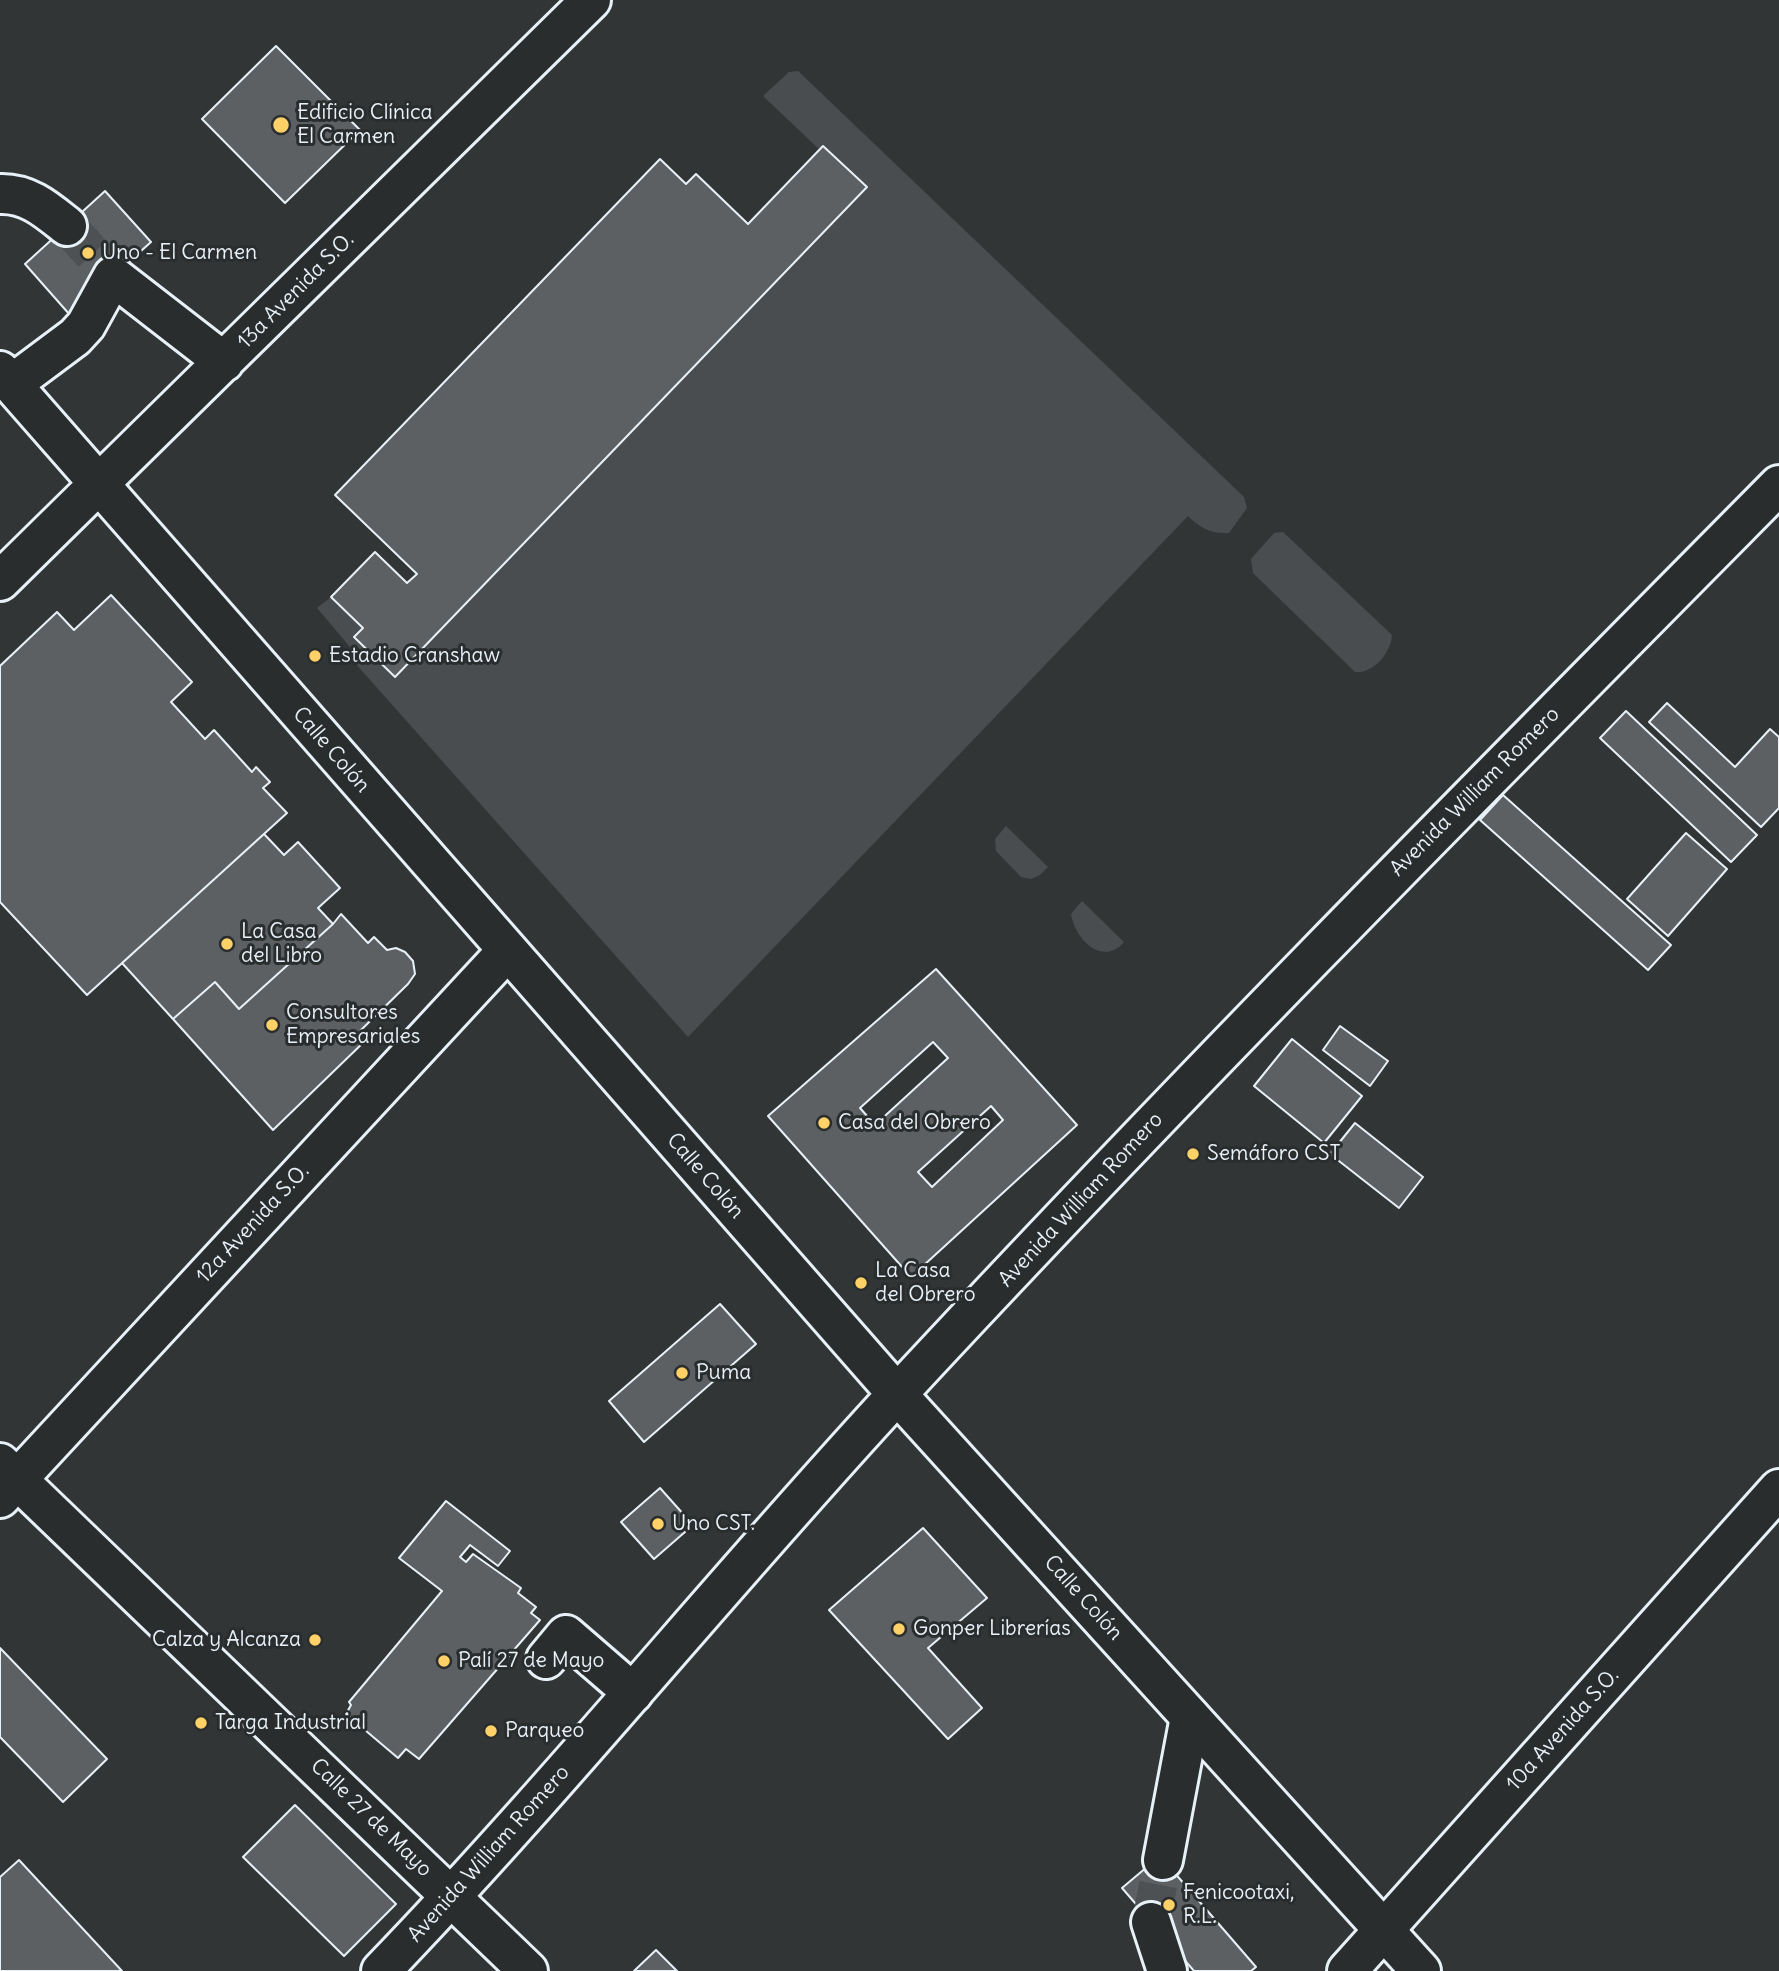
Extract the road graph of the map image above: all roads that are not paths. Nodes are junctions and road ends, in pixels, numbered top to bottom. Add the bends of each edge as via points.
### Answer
1 (592, 0) edge
2 (0, 194) edge
3 (67, 226) tunnel mouth
4 (224, 362) junction
5 (6, 377) edge
6 (101, 484) junction
7 (1779, 485) edge
8 (0, 581) edge
9 (507, 951) junction
10 (897, 1394) junction
11 (6, 1480) edge
12 (1779, 1489) edge
13 (545, 1659) dead end
14 (633, 1693) junction
15 (1191, 1717) junction
16 (1163, 1860) tunnel mouth
17 (453, 1897) junction
18 (1151, 1922) tunnel mouth
19 (1384, 1930) junction
20 (381, 1971) edge
21 (528, 1971) edge
22 (1167, 1971) edge
23 (1347, 1971) edge
24 (1421, 1971) edge

1 - 4 main road, 13a Avenida S.O.
2 - 3 main road via 37,202
4 - 5 main road via 113,276 75,337
4 - 6 main road, 13a Avenida S.O.
5 - 6 main road, Calle Colón
6 - 8 main road, 13a Avenida S.O.
6 - 9 main road, Calle Colón
7 - 10 main road, Avenida William Romero via 1313,957
9 - 10 main road, Calle Colón
9 - 11 main road, 12a Avenida S.O.
10 - 14 main road, Avenida William Romero
10 - 15 main road, Calle Colón
11 - 17 main road, Calle 27 de Mayo
12 - 19 main road, 10a Avenida S.O.
13 - 14 main road via 566,1635
14 - 17 main road, Avenida William Romero
15 - 16 main road
15 - 19 main road, Calle Colón
17 - 20 main road, Avenida William Romero
17 - 21 main road, Calle 27 de Mayo
18 - 22 main road
19 - 23 main road, 10a Avenida S.O.
19 - 24 main road, Calle Colón

